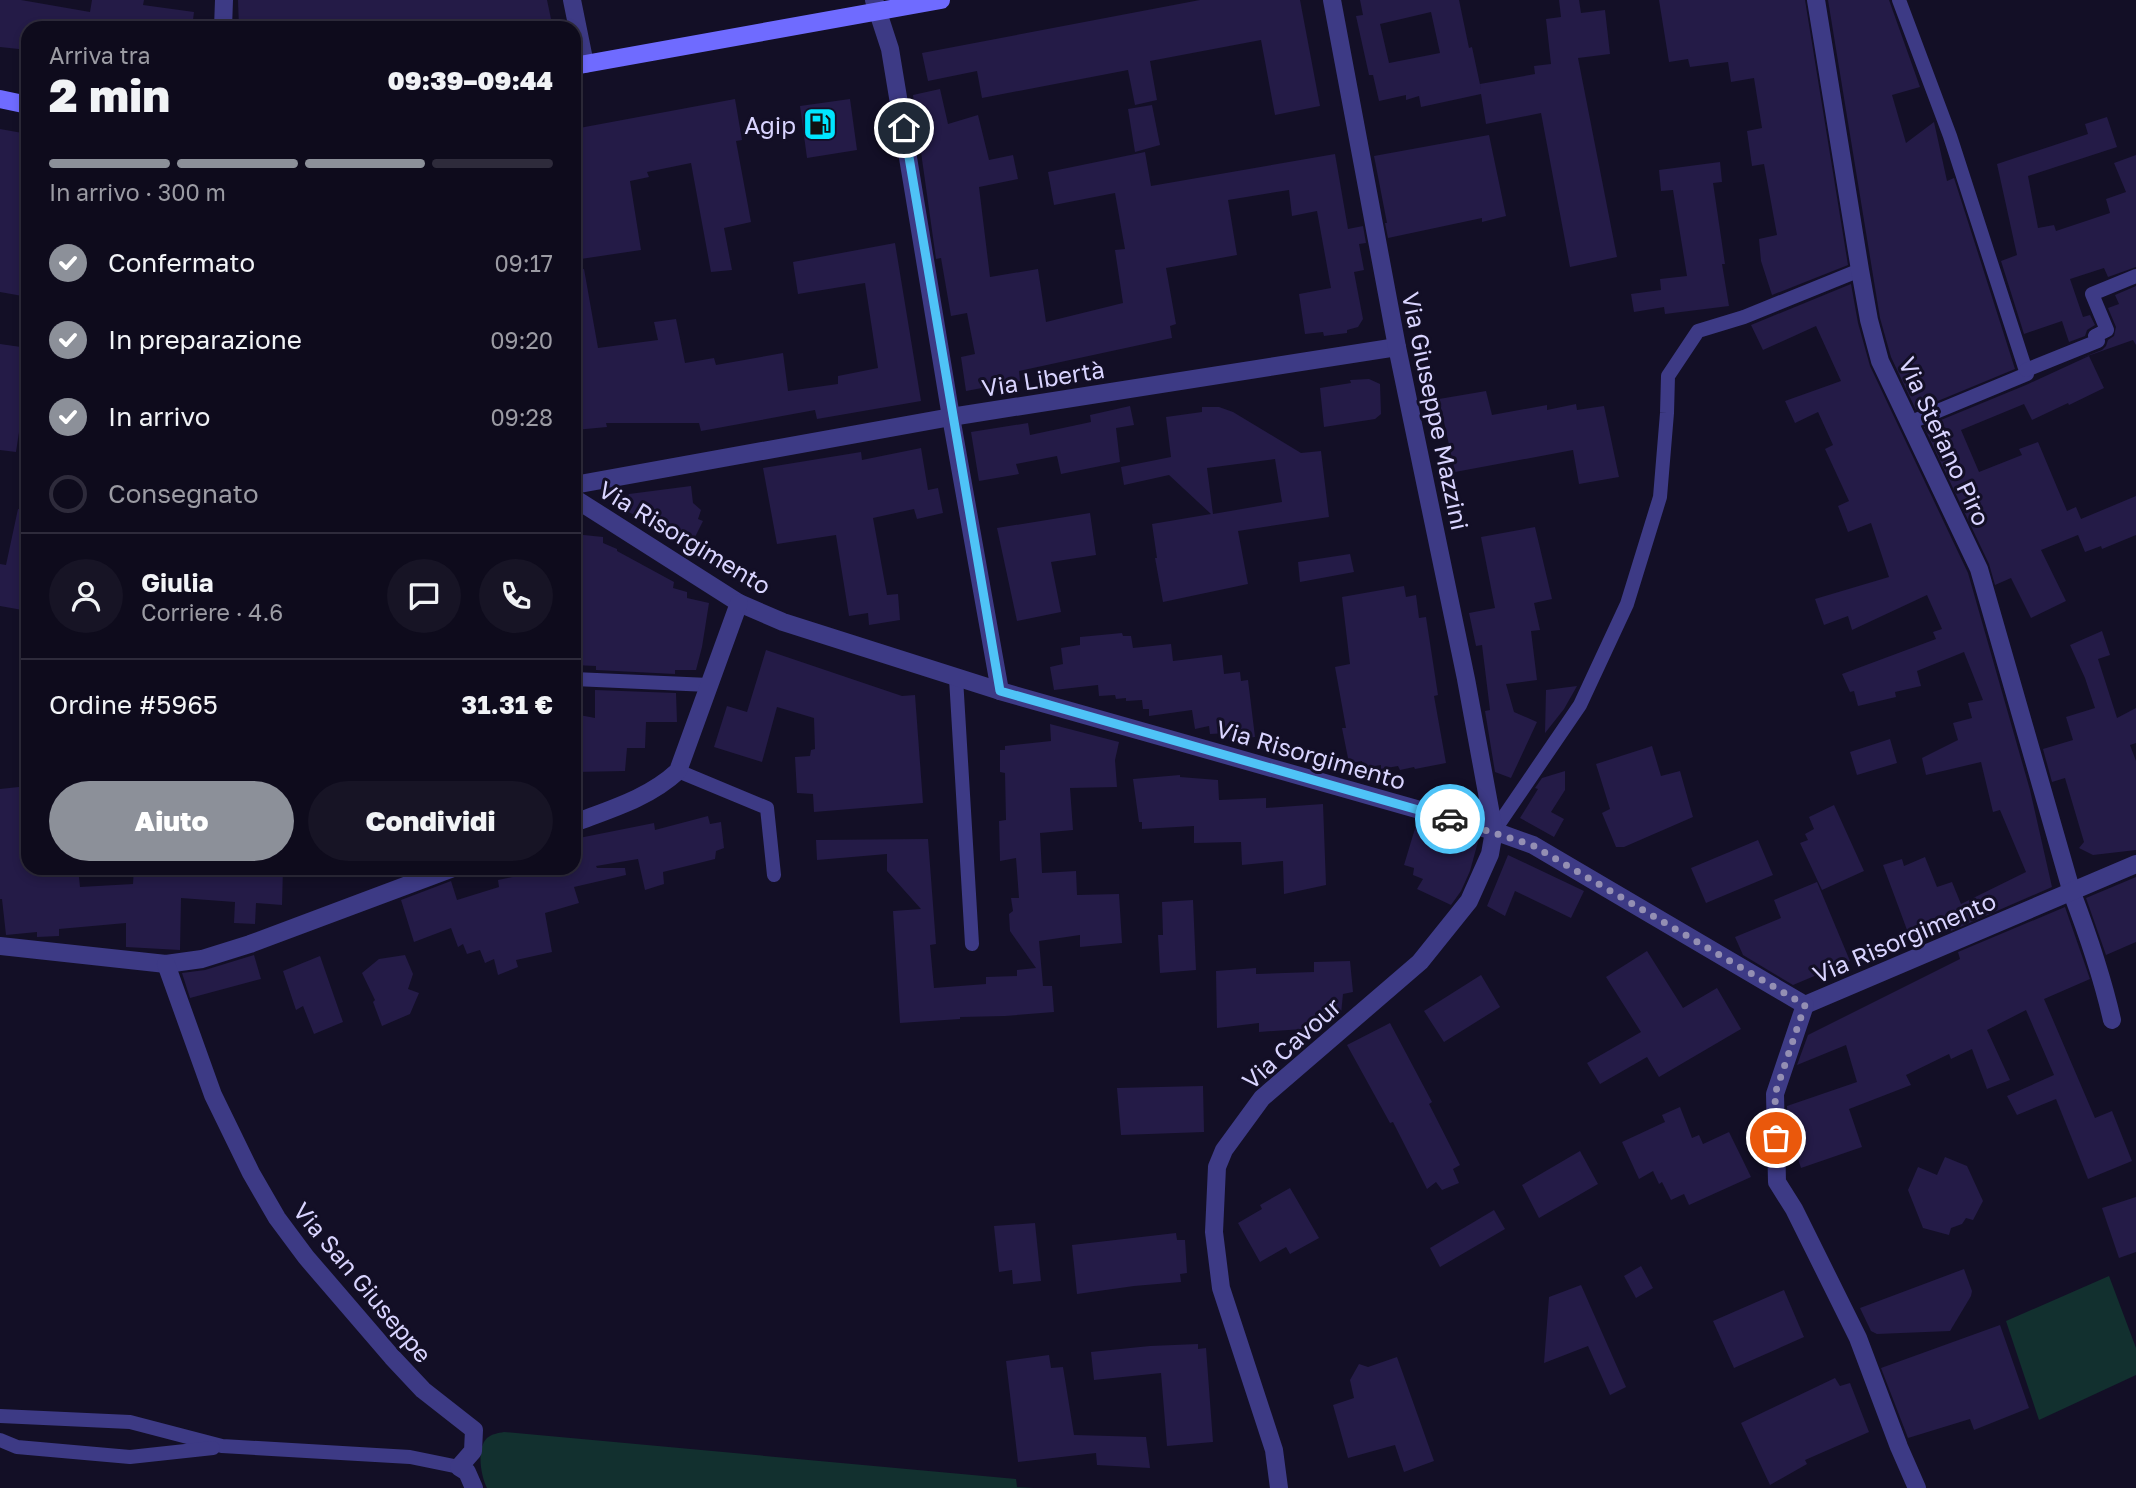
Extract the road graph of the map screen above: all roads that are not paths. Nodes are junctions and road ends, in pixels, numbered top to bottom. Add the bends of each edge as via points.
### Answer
1 (224, 0) edge
2 (572, 0) edge
3 (941, 0) edge
4 (1332, 0) edge
5 (1816, 0) edge
6 (1899, 0) edge
7 (876, 6) edge
8 (223, 21) edge
9 (575, 21) edge
10 (581, 65) edge
11 (0, 99) edge
12 (21, 104) edge
13 (1860, 270) junction
14 (2136, 276) edge
15 (1396, 347) junction
16 (2026, 370) junction
17 (951, 417) junction
18 (1909, 423) junction
19 (581, 484) edge
20 (581, 502) edge
21 (739, 603) junction
22 (956, 678) junction
23 (581, 679) edge
24 (709, 685) junction
25 (1000, 691) junction
26 (678, 771) junction
27 (581, 820) edge
28 (1494, 831) junction
29 (2136, 864) edge
30 (434, 875) edge
31 (774, 875) dead end
32 (2072, 892) junction
33 (972, 944) dead end
34 (0, 946) edge
35 (166, 964) junction
36 (1805, 1005) junction
37 (2112, 1020) dead end
38 (0, 1416) edge
39 (0, 1440) edge
40 (222, 1446) junction
41 (459, 1466) junction
42 (474, 1488) edge
43 (1279, 1488) edge
44 (1917, 1488) edge

1 - 8 street
2 - 9 street
3 - 7 street
4 - 15 street, Via Giuseppe Mazzini
5 - 13 street, Via Stefano Piro
6 - 16 lane via 1950,136
7 - 10 street
7 - 17 street via 890,49
11 - 12 street
13 - 18 street, Via Stefano Piro via 1880,360
13 - 28 lane via 1698,331 1668,376 1660,496 1627,604 1580,705
14 - 16 lane via 2092,295 2107,330 2095,337 2098,341
15 - 17 street, Via Libertà
15 - 28 street, Via Giuseppe Mazzini
16 - 18 lane via 2027,374
17 - 19 street, Via Libertà
17 - 25 street
18 - 32 street, Via Stefano Piro via 1979,569
20 - 21 street, Via Risorgimento
21 - 22 street, Via Risorgimento via 783,622
21 - 24 street
22 - 25 street, Via Risorgimento
22 - 33 lane
23 - 24 lane
24 - 26 street
25 - 28 street, Via Risorgimento
26 - 27 street via 636,800
26 - 31 lane via 767,808
28 - 36 street, Via Risorgimento via 1532,845
28 - 43 street, Via Cavour via 1490,854 1469,901 1420,962 1262,1098 1217,1167 1214,1232 1221,1288 1274,1450
29 - 32 street, Via Risorgimento
30 - 35 street via 250,944
32 - 36 street, Via Risorgimento
32 - 37 street, Via Stefano Piro
34 - 35 street
35 - 41 street, Via San Giuseppe via 213,1095 270,1207 306,1257 392,1357 423,1390 474,1430 473,1451
36 - 44 street via 1775,1094 1777,1182 1858,1338
38 - 40 lane via 130,1422
39 - 40 lane via 17,1447 130,1457
40 - 41 lane via 410,1458
41 - 42 street

